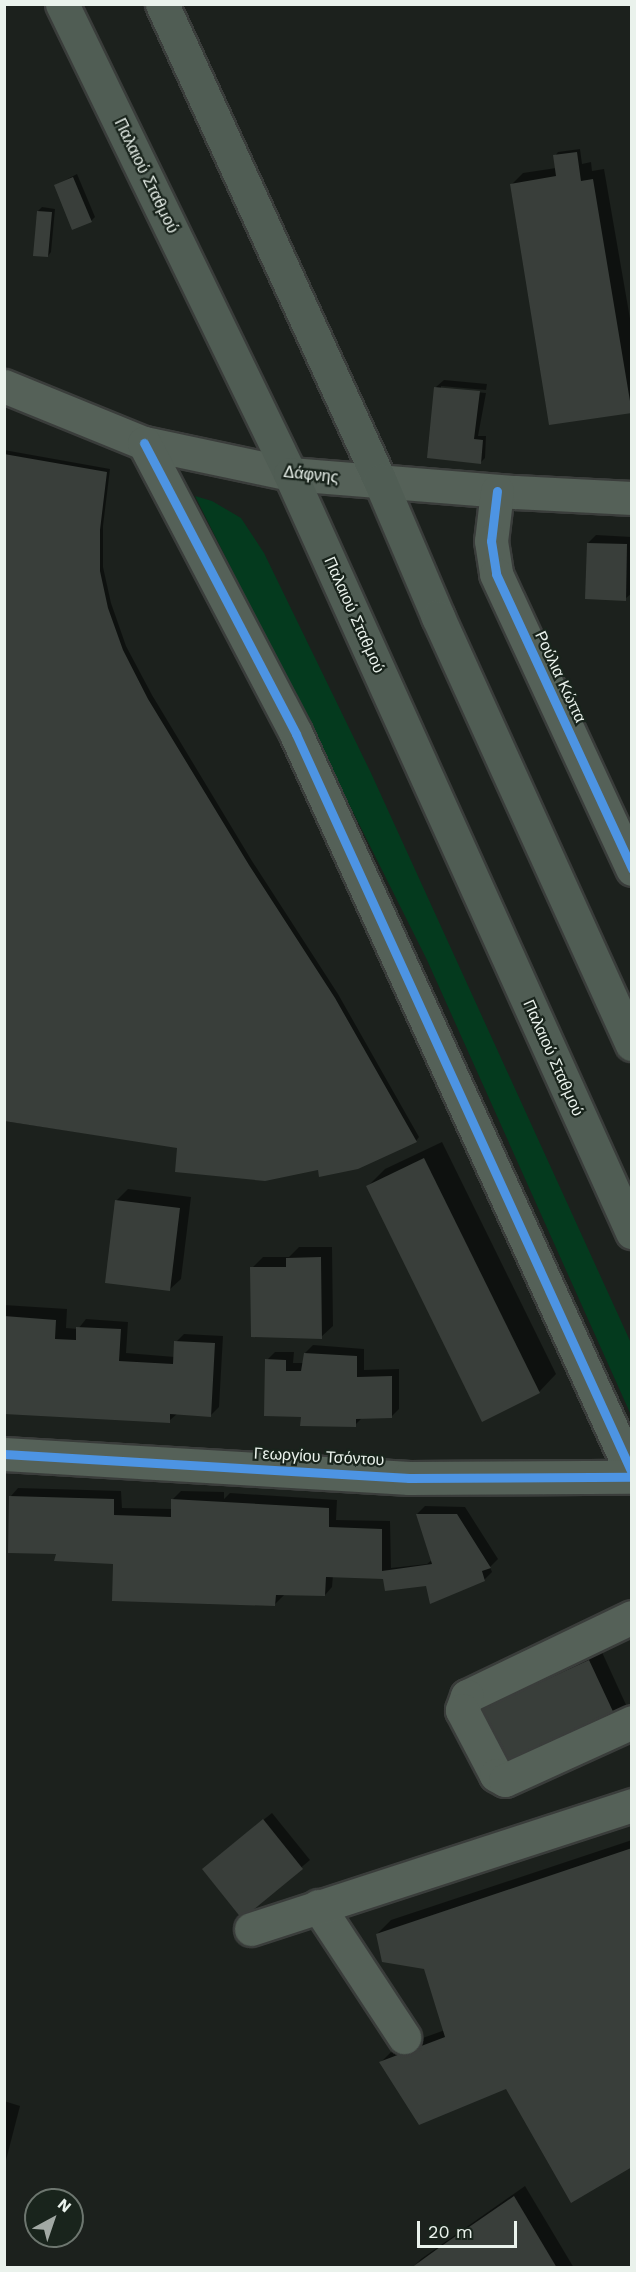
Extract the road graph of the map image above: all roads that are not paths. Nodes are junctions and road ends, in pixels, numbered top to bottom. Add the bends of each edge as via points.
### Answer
1 (62, 4) edge
2 (162, 4) edge
3 (4, 386) edge
4 (144, 443) junction
5 (290, 474) junction
6 (380, 481) junction
7 (497, 491) junction
8 (632, 498) edge
9 (632, 869) edge
10 (632, 1044) edge
11 (632, 1232) edge
12 (4, 1454) edge
13 (632, 1475) edge
14 (632, 1617) edge
15 (632, 1722) edge
16 (632, 1805) edge
17 (318, 1906) junction
18 (251, 1929) dead end
19 (404, 2037) dead end

1 - 5 highway, Παλαιού Σταθμού
2 - 6 highway
3 - 4 street, Δάφνης
4 - 5 street, Δάφνης
4 - 13 street via 296,734
5 - 6 street, Δάφνης
5 - 11 highway, Παλαιού Σταθμού
6 - 7 street, Δάφνης
6 - 10 highway
7 - 8 street, Δάφνης
7 - 9 street, Ρούλια Κώττα via 490,541 496,574
12 - 13 street, Γεωργίου Τσόντου via 409,1478
14 - 15 street via 466,1696 462,1710 496,1775 505,1780
16 - 17 street
17 - 18 street
17 - 19 street

